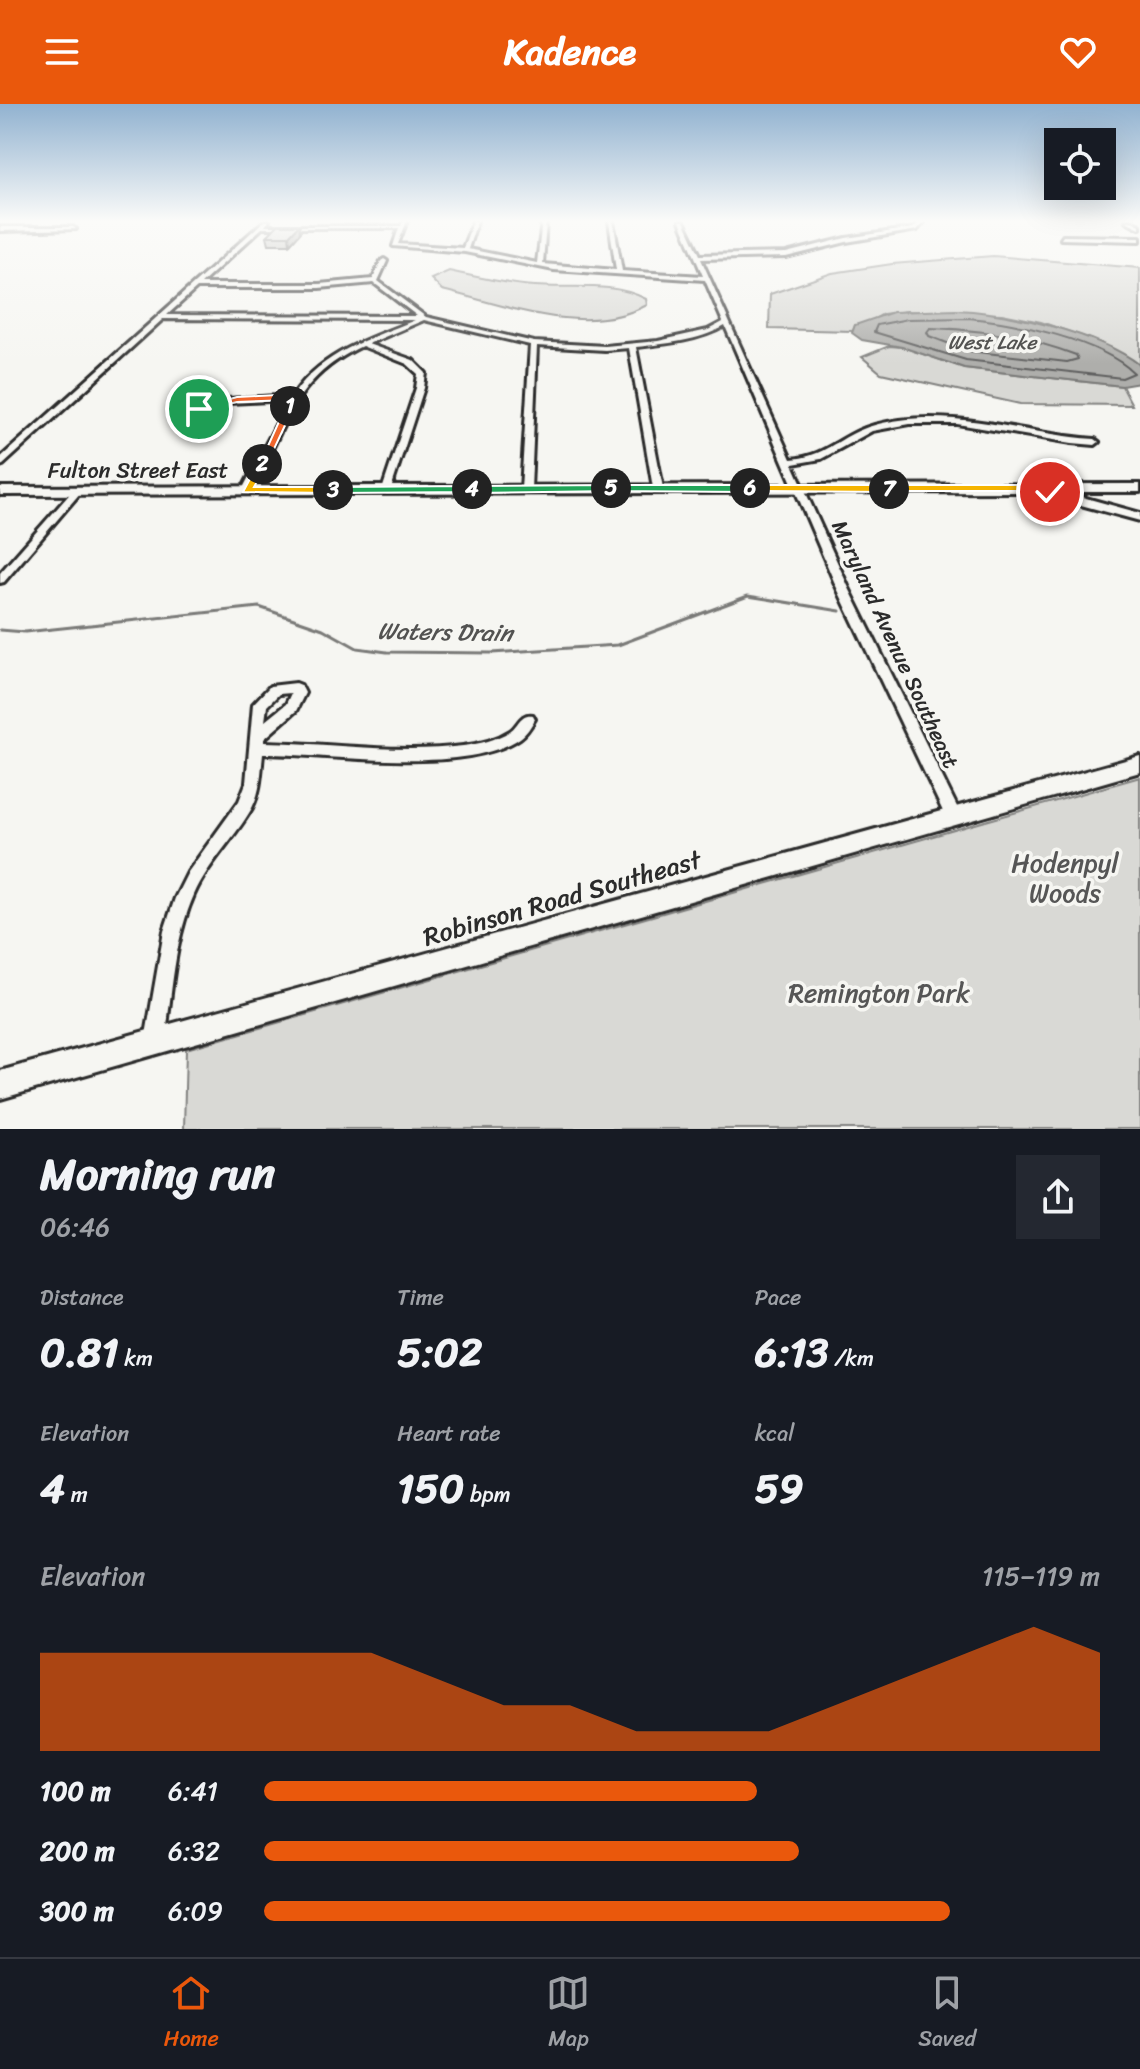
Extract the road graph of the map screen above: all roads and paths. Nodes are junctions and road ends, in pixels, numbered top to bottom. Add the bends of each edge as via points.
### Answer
1 (214, 269) edge
2 (378, 269) edge
3 (572, 269) edge
4 (618, 269) edge
5 (703, 269) edge
6 (619, 273) junction
7 (707, 278) junction
8 (375, 281) junction
9 (195, 286) junction
10 (161, 317) junction
11 (424, 318) junction
12 (726, 323) junction
13 (534, 344) junction
14 (365, 345) junction
15 (632, 347) junction
16 (296, 397) junction
17 (188, 414) dead end
18 (1095, 442) dead end
19 (789, 462) junction
20 (0, 463) edge
21 (658, 488) junction
22 (1032, 488) junction
23 (1140, 488) edge
24 (526, 489) junction
25 (801, 489) junction
26 (78, 490) junction
27 (247, 490) junction
28 (387, 490) junction
29 (0, 491) edge
30 (1140, 517) edge
31 (0, 580) edge
32 (528, 719) dead end
33 (1140, 764) edge
34 (954, 817) junction
35 (154, 1042) junction
36 (0, 1085) edge

1 - 9 street
2 - 8 street
3 - 6 street
4 - 6 street
5 - 7 street, Maryland Avenue Southeast
6 - 7 street
7 - 12 street, Maryland Avenue Southeast
8 - 9 street
8 - 11 street
9 - 10 street
10 - 11 street
10 - 20 street
11 - 13 street
11 - 14 street
12 - 15 street via 710,332
12 - 19 street, Maryland Avenue Southeast
13 - 15 street
13 - 24 street
14 - 16 street via 328,362
14 - 28 street via 410,362 422,373
15 - 21 street
16 - 17 street via 228,401
16 - 27 street
18 - 19 street via 968,421 909,421 867,430 822,459
19 - 25 street, Maryland Avenue Southeast
21 - 24 main road, Fulton Street East
21 - 25 main road, Fulton Street East
22 - 23 main road, Fulton Street East
22 - 25 main road, Fulton Street East
22 - 30 main road
24 - 28 main road, Fulton Street East
25 - 34 street, Maryland Avenue Southeast
26 - 27 main road, Fulton Street East
26 - 29 main road, Fulton Street East
26 - 31 street
27 - 28 main road, Fulton Street East
32 - 35 street via 516,734 456,752 386,754 258,742 246,804 184,898 173,931
33 - 34 main road, Robinson Road Southeast
34 - 35 main road, Robinson Road Southeast
35 - 36 main road, Robinson Road Southeast

